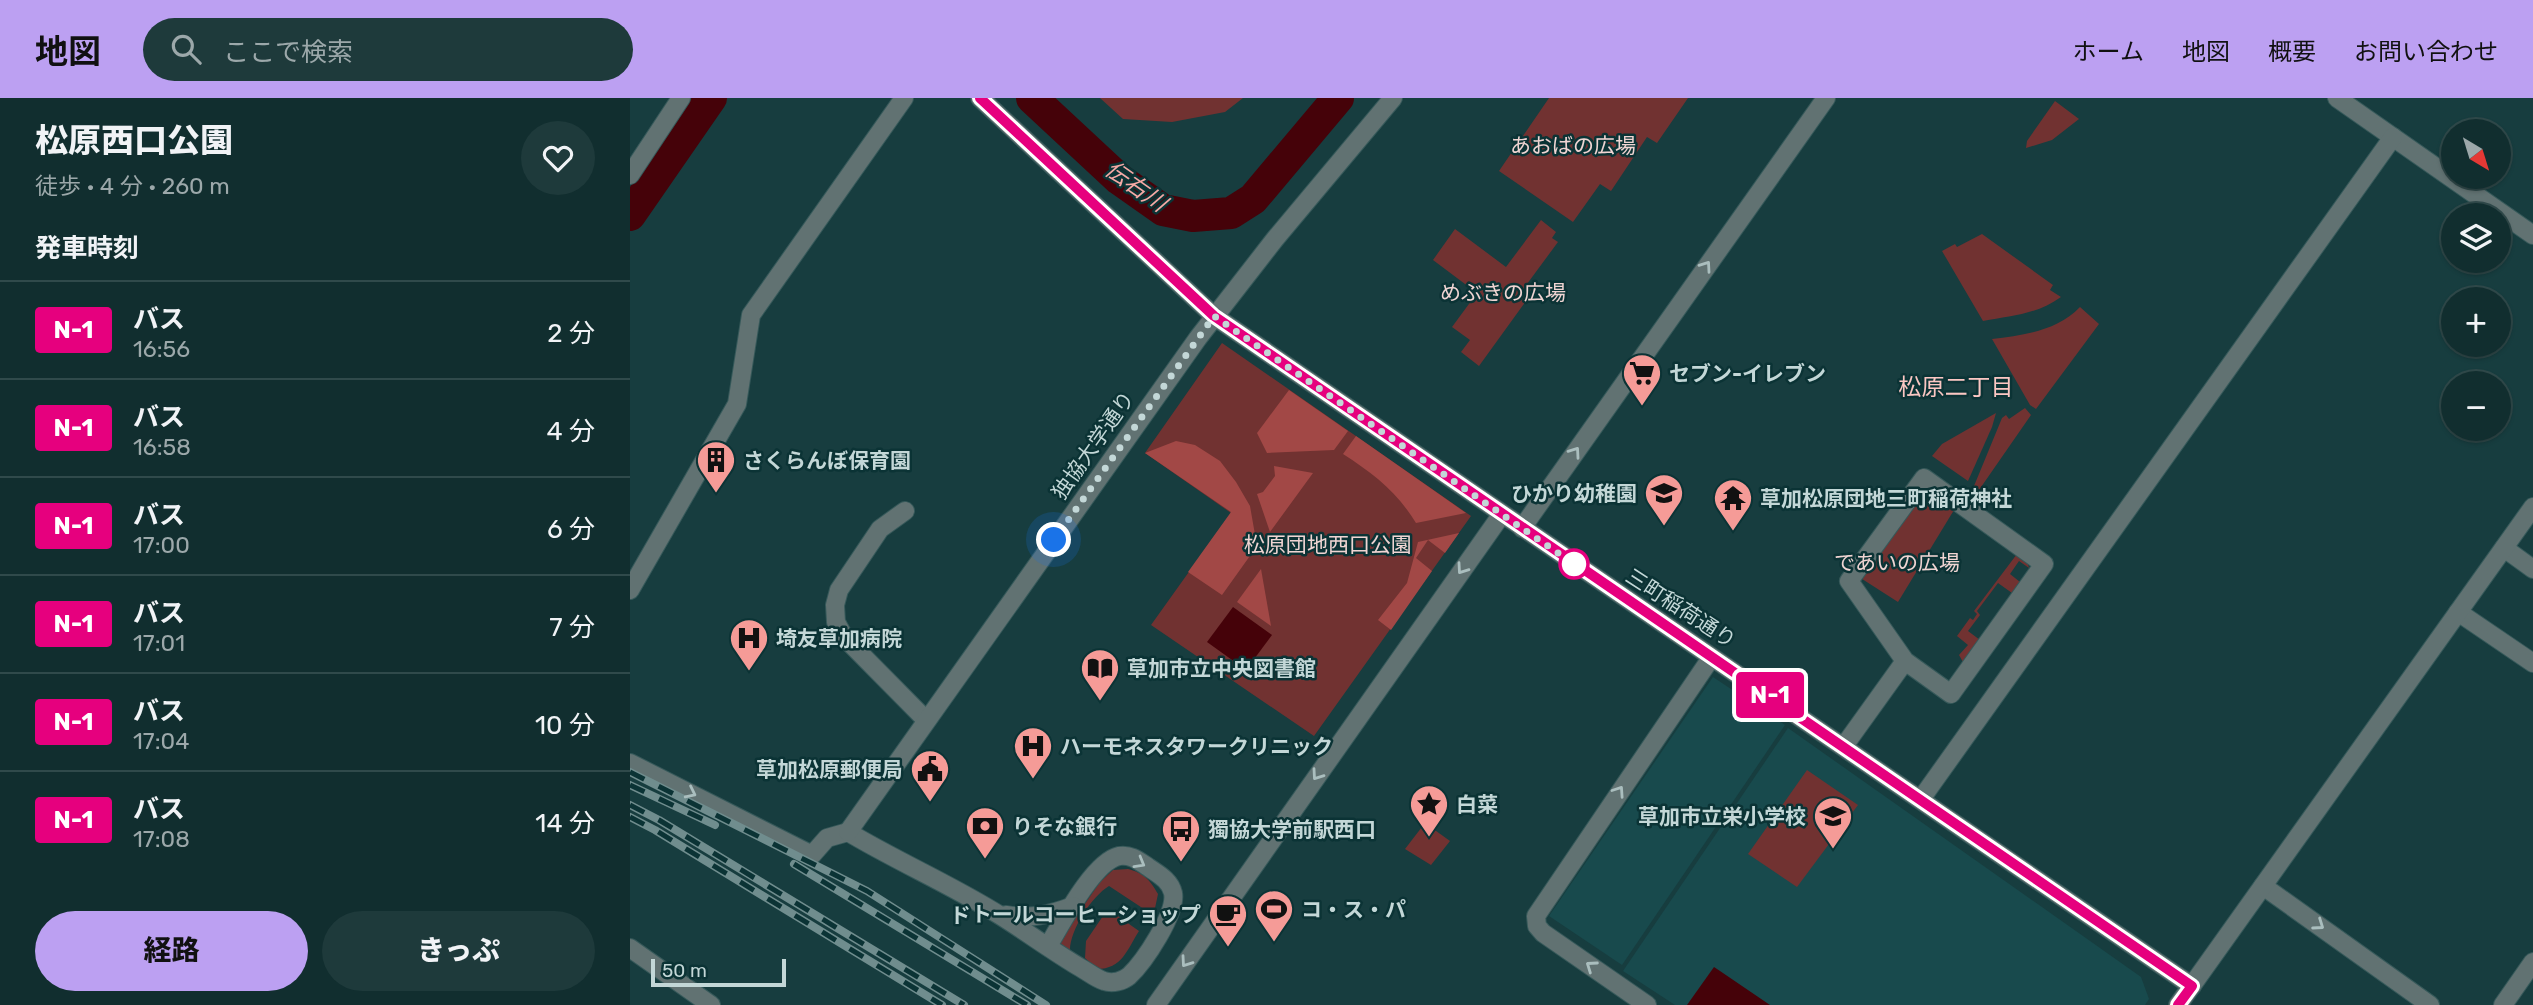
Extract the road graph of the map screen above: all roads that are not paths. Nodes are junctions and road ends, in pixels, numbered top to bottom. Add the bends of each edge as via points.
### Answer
1 (681, 98) edge
2 (904, 98) edge
3 (980, 98) edge
4 (1393, 98) edge
5 (1826, 98) edge
6 (2337, 98) edge
7 (2393, 137) junction
8 (630, 175) edge
9 (2532, 233) edge
10 (1214, 316) junction
11 (2533, 507) edge
12 (905, 510) dead end
13 (1502, 514) junction
14 (1521, 528) junction
15 (2504, 548) junction
16 (2533, 569) edge
17 (630, 590) edge
18 (2458, 612) junction
19 (1711, 658) junction
20 (1905, 661) junction
21 (2533, 663) edge
22 (926, 720) junction
23 (1844, 746) junction
24 (630, 763) edge
25 (1921, 799) junction
26 (848, 832) junction
27 (2263, 886) junction
28 (1073, 906) junction
29 (999, 914) junction
30 (1048, 946) junction
31 (630, 948) edge
32 (2533, 962) edge
33 (2192, 986) junction
34 (703, 1003) edge
35 (1156, 1005) edge
36 (1647, 1005) edge
37 (2178, 1005) edge
38 (2430, 1005) edge
39 (2503, 1005) edge

1 - 8 street
2 - 17 street via 751,315 737,404
3 - 10 street, 三町稲荷通り
4 - 10 street, 独協大学通り
14 -> 5 street
6 - 7 street
7 - 9 street
7 - 25 street
10 - 13 street, 三町稲荷通り
10 - 22 street, 独協大学通り
11 - 15 street
12 - 22 street via 880,529 847,575 835,605 835,622
13 - 14 street, 三町稲荷通り
13 -> 35 street
14 - 19 street, 三町稲荷通り
15 - 16 street
15 - 18 street
18 - 21 street
18 - 27 street
19 - 23 street, 三町稲荷通り
36 -> 19 street via 1543,933 1536,916
20 - 20 street via 1951,694 2044,564 1924,478 1849,581
20 - 23 street
22 - 26 street, 独協大学通り
23 - 25 street, 三町稲荷通り
24 -> 26 street via 812,855 827,838
25 - 33 street, 三町稲荷通り
26 - 29 street
27 - 33 street
27 -> 38 street
28 - 29 street via 1027,918
28 - 30 street
28 -> 30 street via 1100,869 1122,855 1165,878 1173,891 1170,917 1153,945 1129,976 1117,982 1103,981
29 - 30 street
31 - 34 street
32 - 39 street
33 - 37 street

